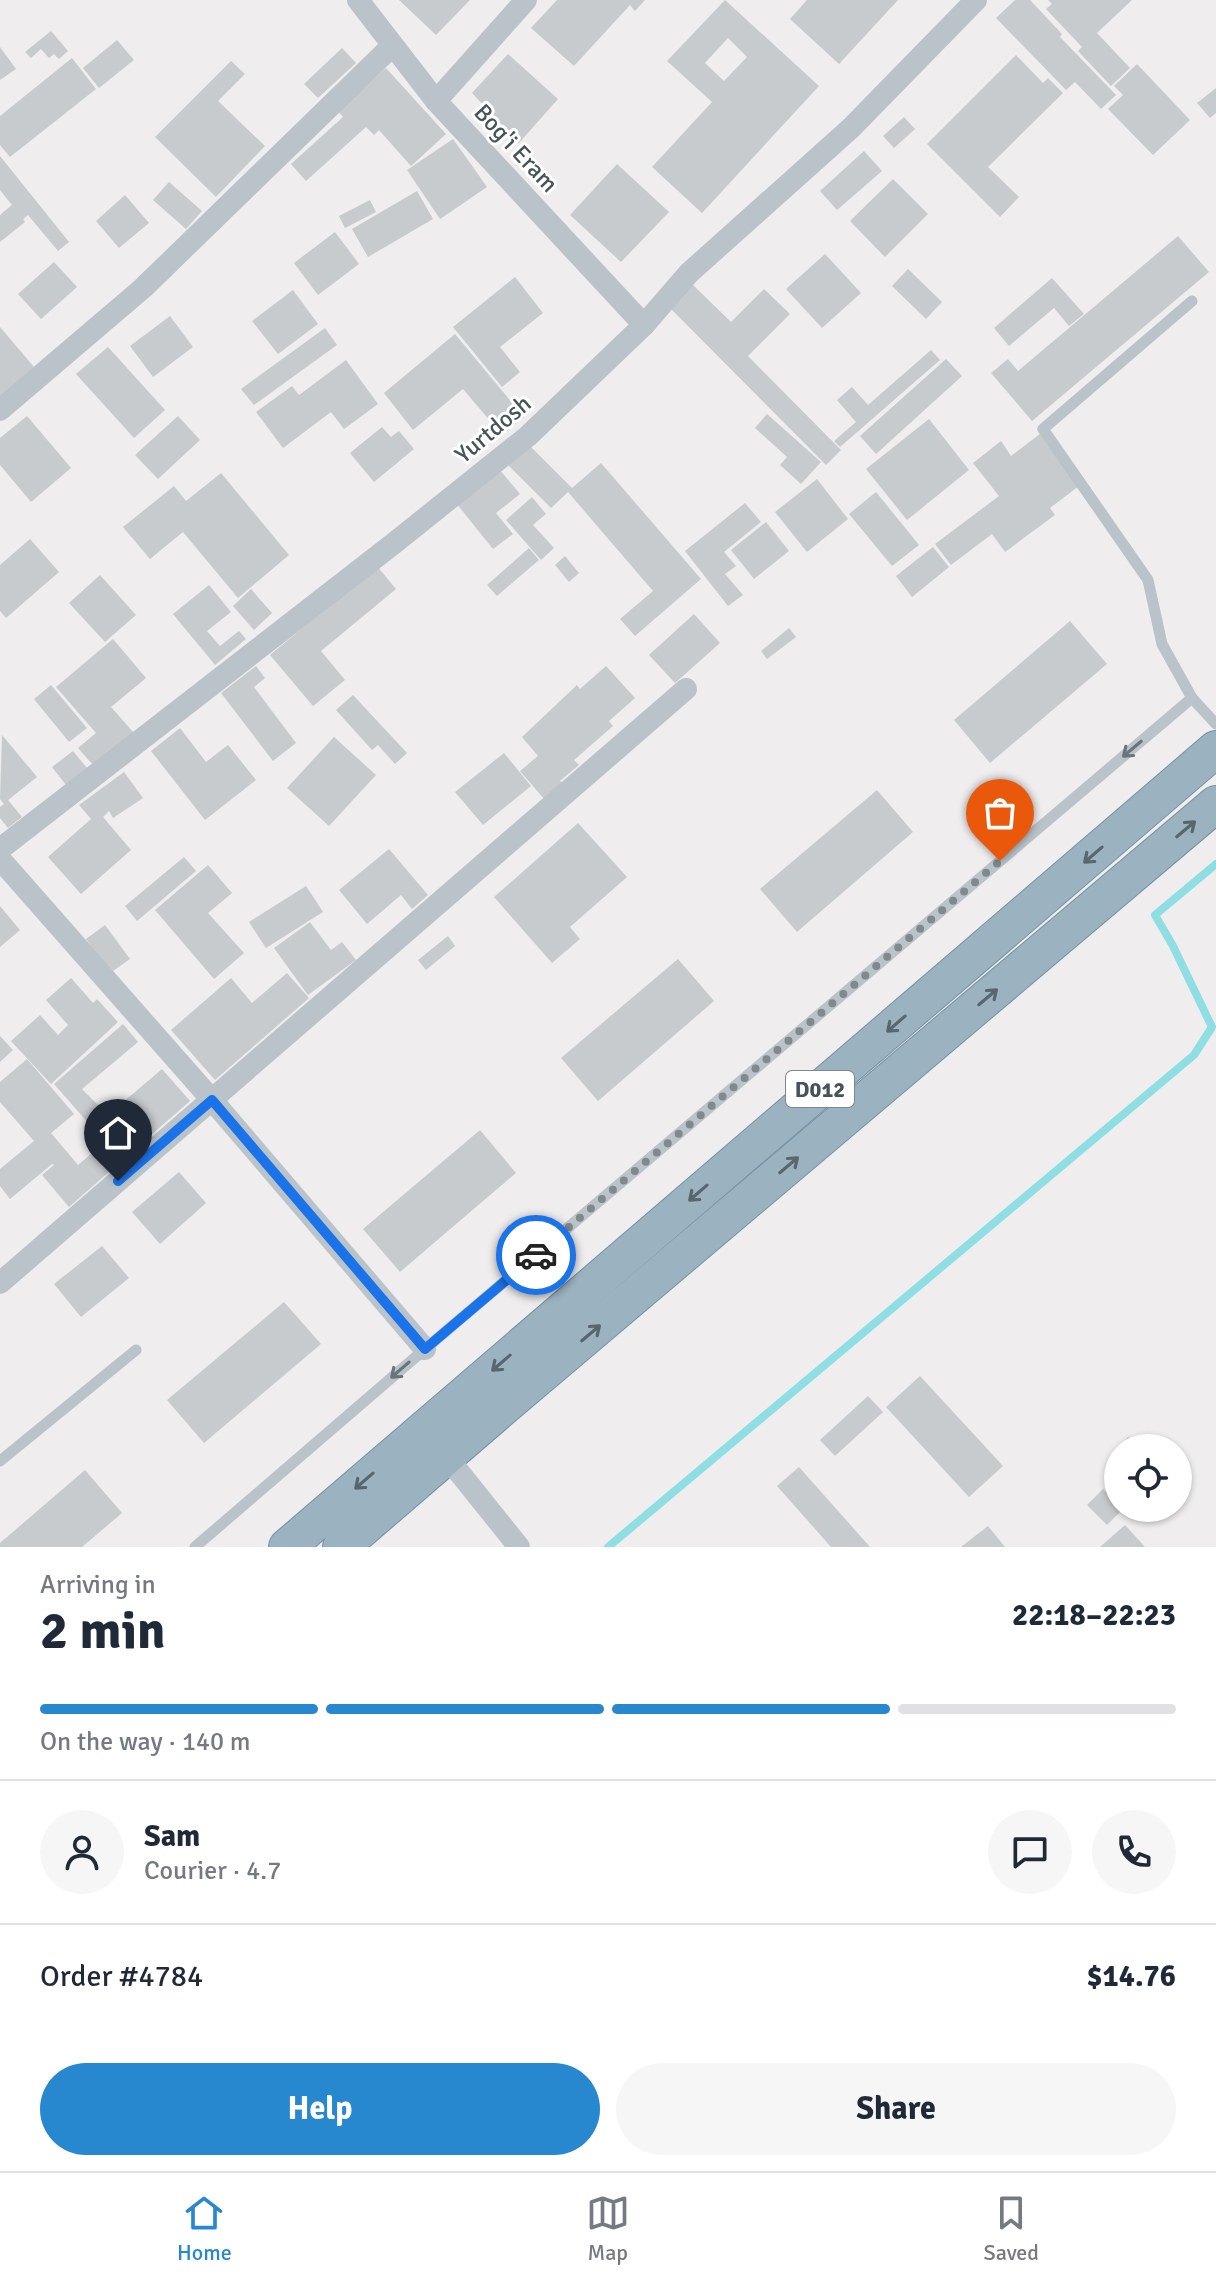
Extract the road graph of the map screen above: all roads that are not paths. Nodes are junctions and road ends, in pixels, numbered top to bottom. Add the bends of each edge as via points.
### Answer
1 (358, 0) edge
2 (526, 0) edge
3 (976, 0) edge
4 (392, 46) junction
5 (436, 101) junction
6 (1192, 301) dead end
7 (644, 325) junction
8 (0, 410) edge
9 (686, 689) dead end
10 (1192, 698) junction
11 (1216, 724) edge
12 (1216, 749) edge
13 (1216, 804) edge
14 (0, 849) edge
15 (0, 859) edge
16 (212, 1100) junction
17 (0, 1283) edge
18 (425, 1349) junction
19 (136, 1350) dead end
20 (435, 1443) junction
21 (0, 1461) edge
22 (195, 1547) edge
23 (287, 1547) edge
24 (341, 1547) edge
25 (519, 1547) edge

1 - 4 street, Bog'i Eram
2 - 5 street
3 - 7 street, Yurtdosh via 851,128 689,273
4 - 5 street, Bog'i Eram
4 - 8 street via 143,288
5 - 7 street, Bog'i Eram
6 - 10 lane via 1043,429 1148,580 1162,644
7 - 14 street, Yurtdosh via 516,446
9 - 16 street
10 - 11 lane
10 -> 18 lane
12 -> 20 highway, D012
20 -> 13 highway, D012
15 - 16 street
16 - 17 street
16 - 18 street
18 -> 22 lane
19 - 21 lane
20 -> 23 highway, D012
20 - 24 highway, D012
20 - 25 street

